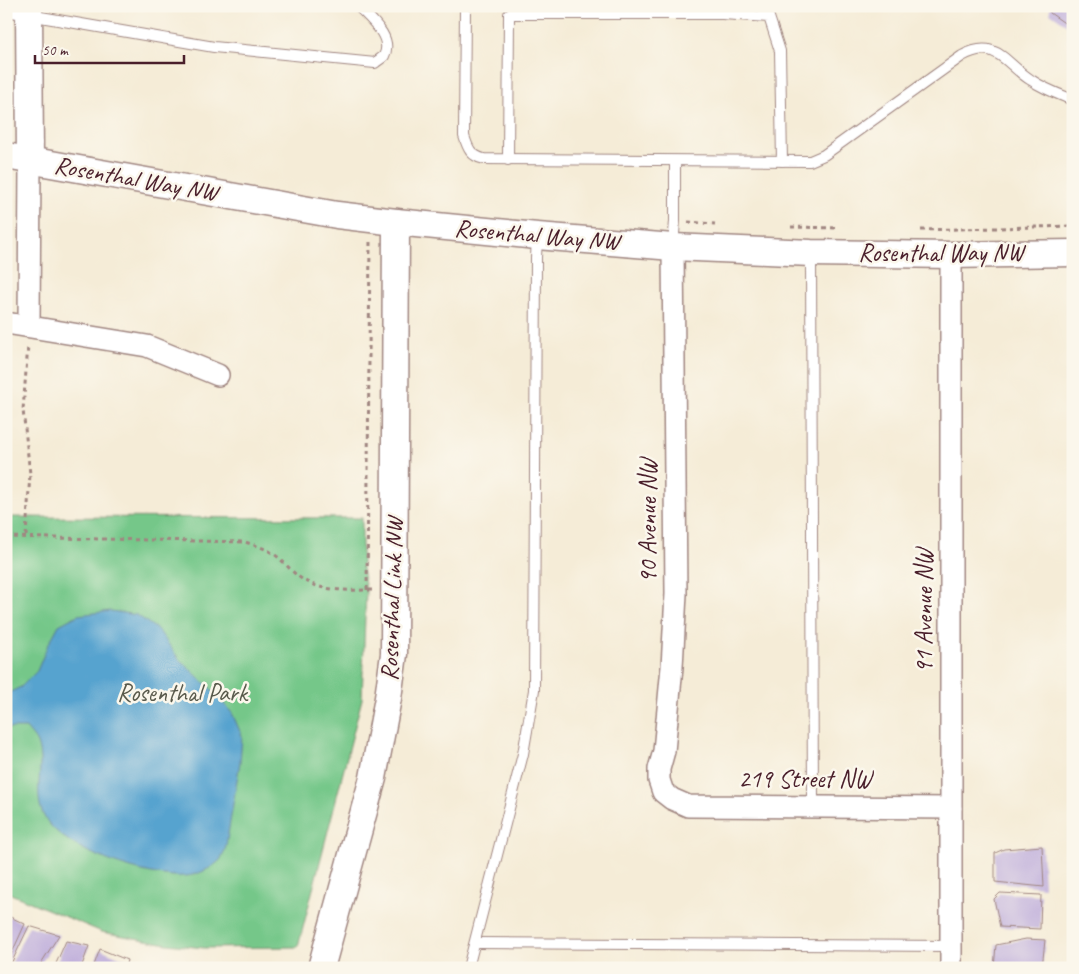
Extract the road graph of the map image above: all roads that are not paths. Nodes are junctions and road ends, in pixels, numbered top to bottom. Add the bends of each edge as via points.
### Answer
1 (358, 6) edge
2 (465, 6) edge
3 (22, 10) edge
4 (1073, 100) edge
5 (18, 158) edge
6 (508, 160) junction
7 (675, 161) junction
8 (782, 161) junction
9 (396, 222) junction
10 (537, 236) junction
11 (673, 248) junction
12 (1073, 252) edge
13 (811, 253) junction
14 (951, 254) junction
15 (6, 323) edge
16 (29, 326) junction
17 (218, 375) dead end
18 (664, 792) joint
19 (813, 807) junction
20 (951, 808) junction
21 (475, 943) junction
22 (951, 946) junction
23 (321, 968) edge
24 (468, 968) edge
25 (951, 968) edge

1 - 3 lane via 385,37 384,56 374,63 214,47
2 - 6 lane via 464,136 468,149 476,157
3 - 5 street
4 - 8 lane via 1030,80 996,51 974,50 824,155 810,161
5 - 9 street, Rosenthal Way NW
5 - 16 street
6 - 7 lane
6 - 8 lane via 509,14 722,14 769,18 780,51
7 - 8 lane
7 - 11 lane
9 - 10 street, Rosenthal Way NW
9 - 23 street, Rosenthal Link NW via 394,654 373,778
10 - 11 street, Rosenthal Way NW
10 - 21 lane via 534,690 524,754
11 - 13 street, Rosenthal Way NW
11 - 18 street, 90 Avenue NW via 676,594 660,769
12 - 14 street, Rosenthal Way NW
13 - 14 street, Rosenthal Way NW
13 - 19 lane
14 - 20 street, 91 Avenue NW
15 - 16 street
16 - 17 street via 147,346
18 - 19 street, 219 Street NW via 688,806
19 - 20 street, 219 Street NW
20 - 22 street, 91 Avenue NW
21 - 22 lane
21 - 24 lane
22 - 25 street, 91 Avenue NW

